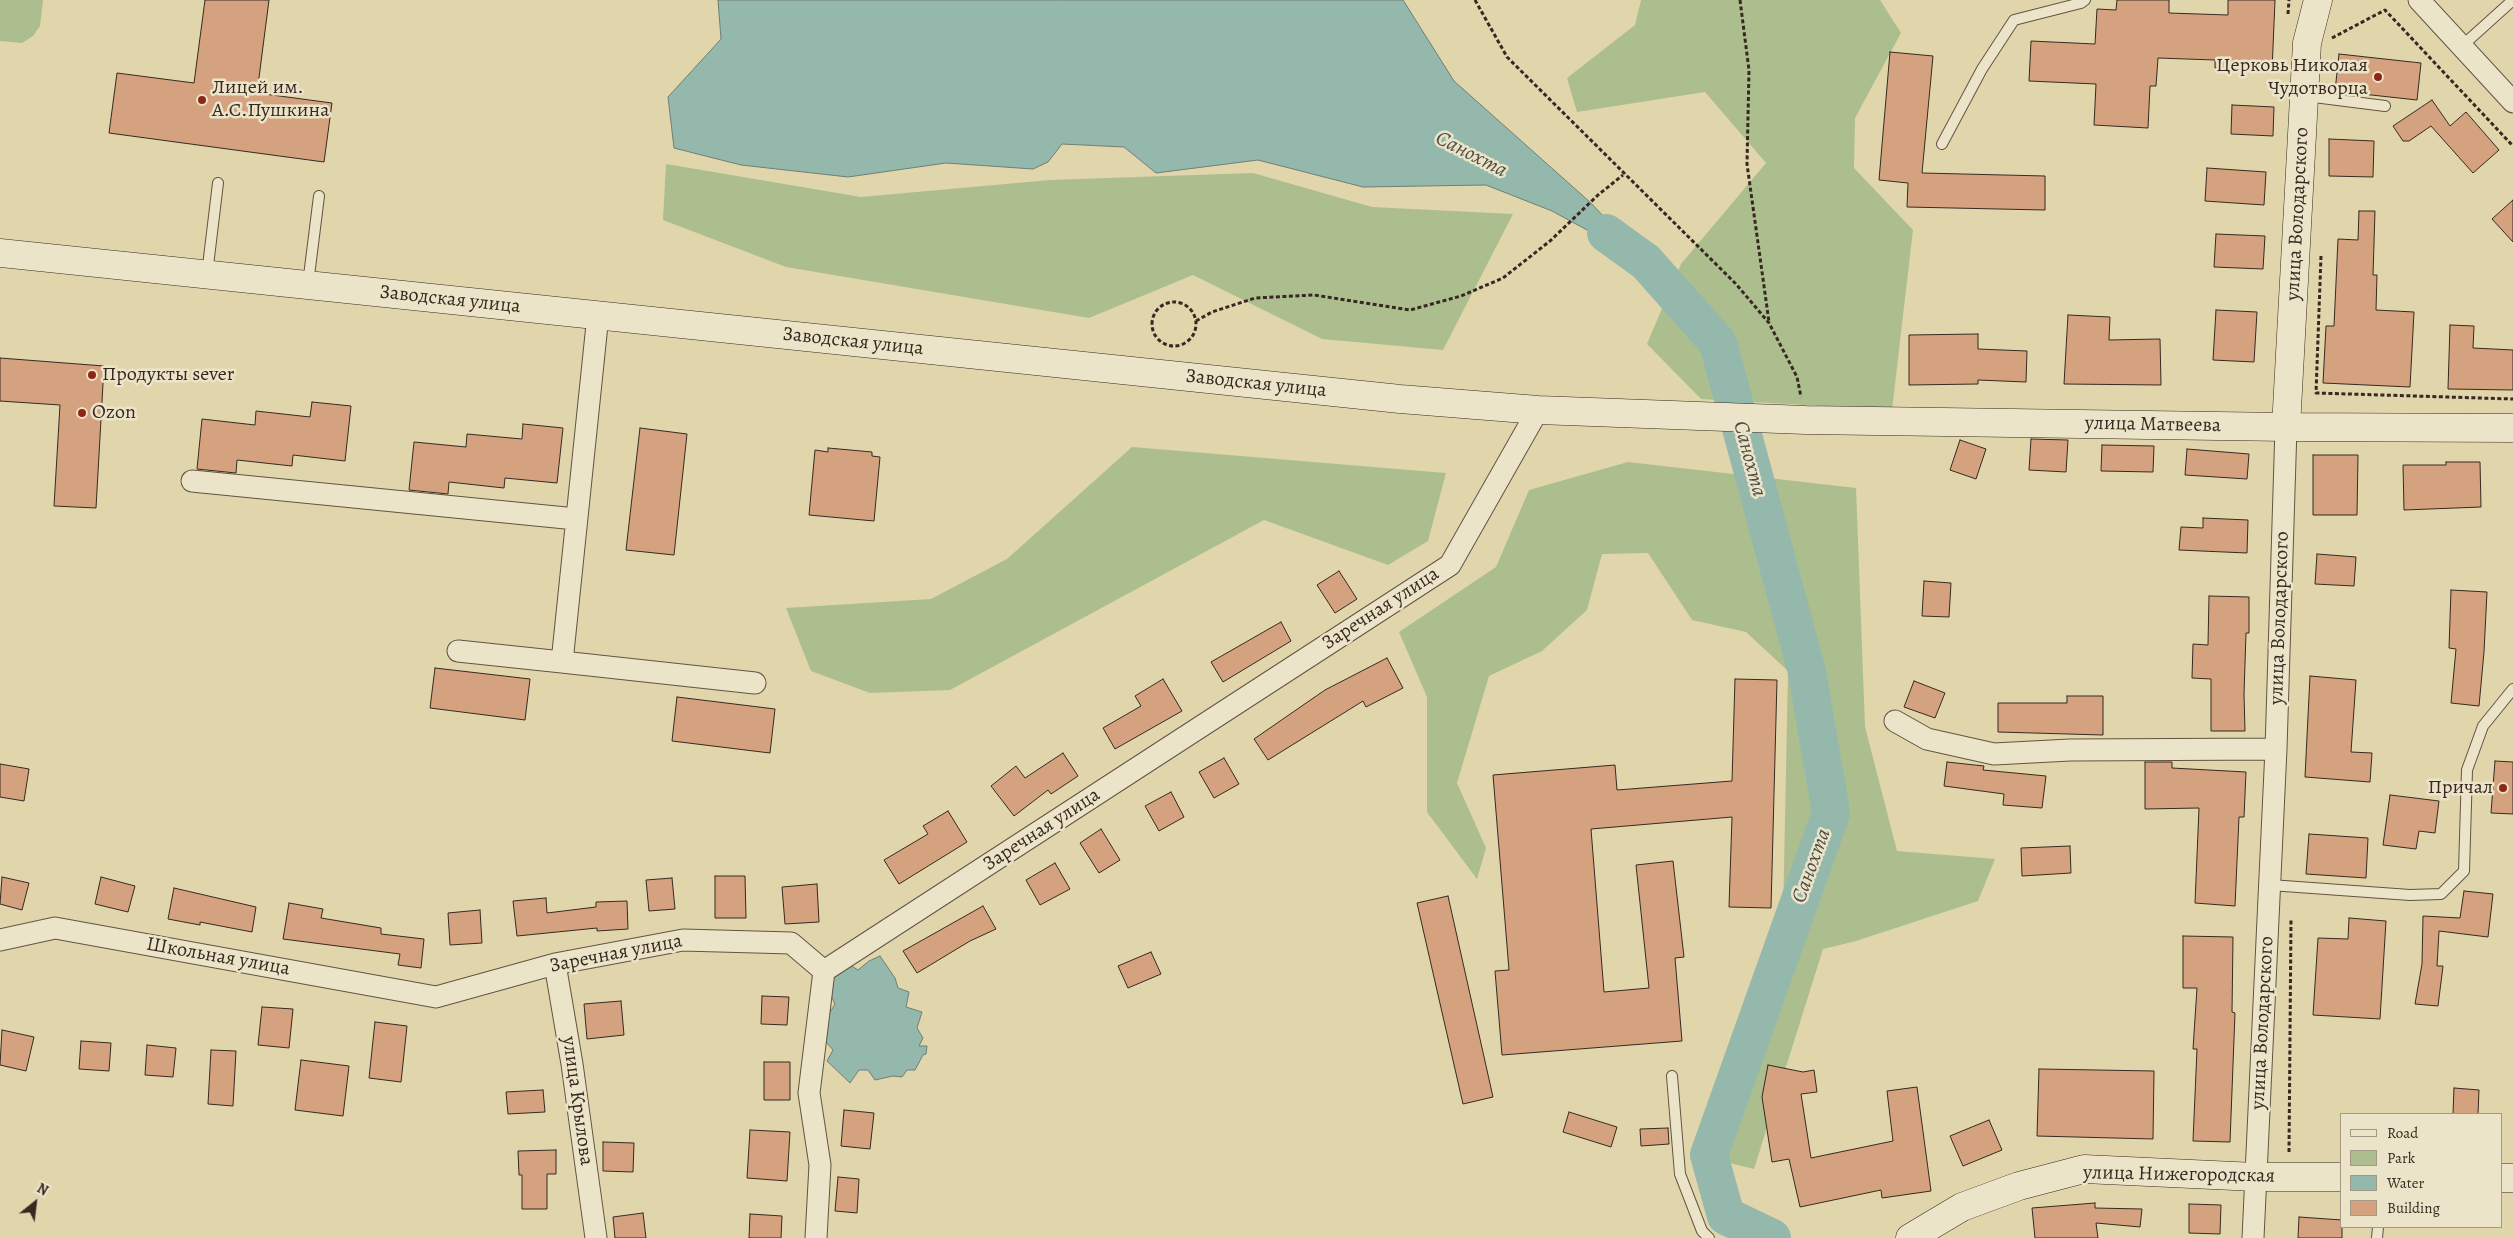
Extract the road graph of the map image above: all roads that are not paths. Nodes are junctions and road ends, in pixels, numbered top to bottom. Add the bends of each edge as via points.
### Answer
1 (2085, 0) edge
2 (2309, 0) edge
3 (2318, 0) edge
4 (2419, 0) edge
5 (2513, 0) edge
6 (2319, 41) junction
7 (2462, 46) junction
8 (2304, 96) junction
9 (2513, 102) edge
10 (2385, 106) dead end
11 (1942, 144) dead end
12 (218, 183) dead end
13 (319, 196) dead end
14 (0, 253) edge
15 (207, 274) junction
16 (308, 285) junction
17 (598, 315) junction
18 (1538, 410) junction
19 (1706, 418) joint
20 (2286, 427) junction
21 (2513, 428) edge
22 (192, 481) dead end
23 (576, 519) junction
24 (458, 650) dead end
25 (562, 662) junction
26 (756, 683) dead end
27 (2513, 690) edge
28 (1896, 722) dead end
29 (2276, 749) junction
30 (2270, 884) junction
31 (0, 940) edge
32 (555, 964) junction
33 (824, 971) junction
34 (436, 997) joint
35 (1672, 1076) dead end
36 (2256, 1177) junction
37 (2340, 1178) edge
38 (596, 1238) edge
39 (816, 1238) edge
40 (1709, 1238) edge
41 (1910, 1238) edge
42 (2253, 1238) edge

1 - 11 lane via 2014,20 1982,69
2 - 6 street
3 - 6 main road, улица Володарского
4 - 7 street
5 - 7 lane
6 - 8 main road, улица Володарского
7 - 9 street
8 - 10 lane
8 - 20 main road, улица Володарского
12 - 15 lane
13 - 16 lane
14 - 15 main road, Заводская улица
15 - 16 main road, Заводская улица
16 - 17 main road, Заводская улица
17 - 18 main road, Заводская улица via 1400,399
17 - 23 street
18 - 19 main road, Заводская улица
18 - 33 street, Заречная улица via 1450,565
19 - 20 main road, улица Матвеева
20 - 21 main road, улица Матвеева
20 - 29 street, улица Володарского
22 - 23 street
23 - 25 street
24 - 25 street
25 - 26 street
27 - 30 lane via 2483,726 2467,770 2464,871 2441,894 2410,895
28 - 29 street via 1927,739 1994,754 2070,750
29 - 30 street, улица Володарского
30 - 36 street, улица Володарского
31 - 34 street, Школьная улица via 55,928
32 - 33 street, Заречная улица via 683,940 791,943
32 - 34 street, Заречная улица
32 - 38 street, улица Крылова
33 - 39 street via 809,1093 820,1165
35 - 40 lane via 1680,1174 1702,1230
36 - 37 main road, улица Нижегородская
36 - 41 main road, улица Нижегородская via 2084,1169 2019,1186 1962,1207
36 - 42 street, улица Володарского

